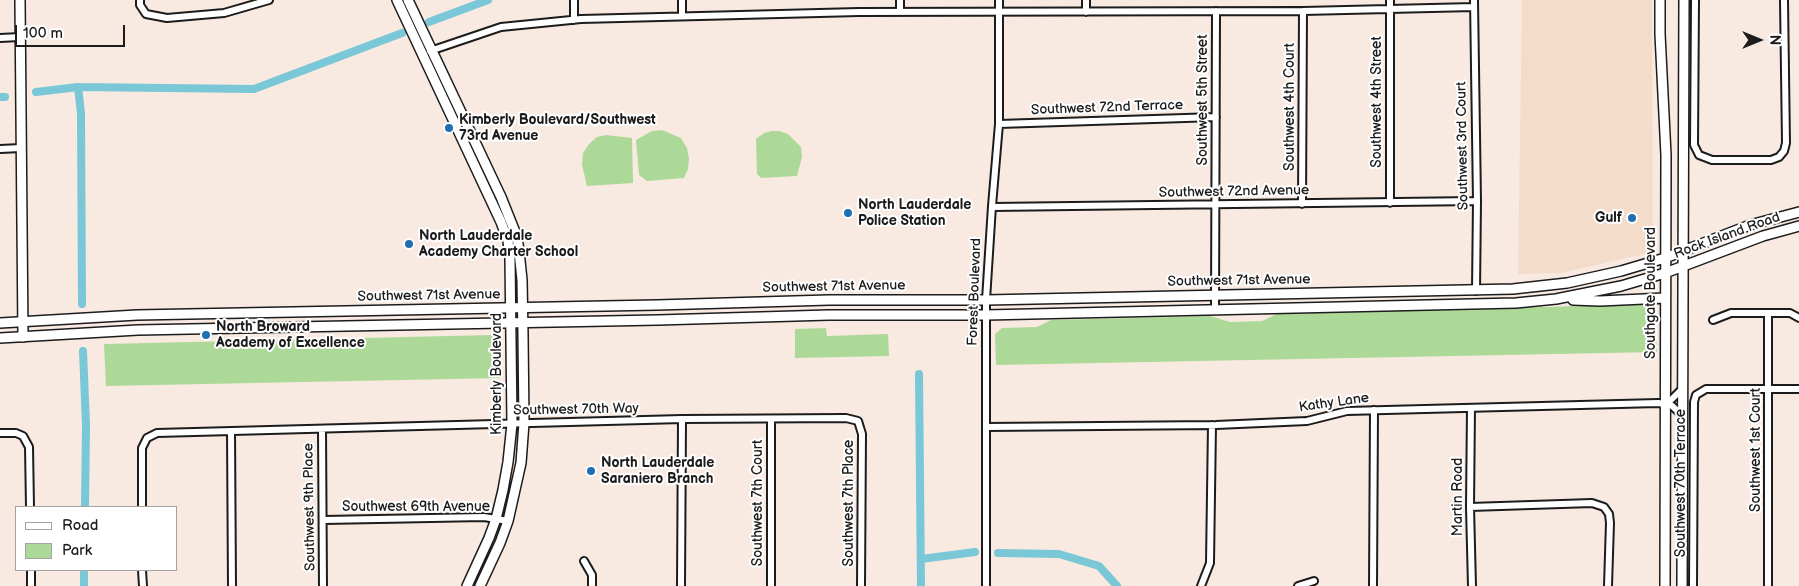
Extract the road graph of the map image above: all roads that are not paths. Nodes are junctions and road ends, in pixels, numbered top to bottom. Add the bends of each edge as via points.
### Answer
1 (20, 0) edge
2 (140, 0) edge
3 (269, 0) edge
4 (397, 0) edge
5 (408, 0) edge
6 (574, 0) edge
7 (682, 0) edge
8 (900, 0) edge
9 (999, 0) edge
10 (1086, 0) edge
11 (1390, 0) edge
12 (1660, 0) edge
13 (1684, 0) edge
14 (1695, 0) edge
15 (1784, 0) edge
16 (1474, 4) edge
17 (1390, 9) junction
18 (999, 10) junction
19 (900, 11) junction
20 (1216, 11) junction
21 (1303, 11) junction
22 (1086, 12) junction
23 (682, 16) junction
24 (574, 20) junction
25 (20, 37) junction
26 (0, 38) edge
27 (432, 50) junction
28 (422, 54) junction
29 (1216, 117) junction
30 (999, 124) junction
31 (21, 148) junction
32 (0, 149) edge
33 (1477, 201) junction
34 (1390, 203) junction
35 (1302, 204) junction
36 (1216, 205) junction
37 (992, 207) junction
38 (1799, 212) edge
39 (1799, 226) edge
40 (1682, 250) junction
41 (1665, 258) junction
42 (1682, 267) junction
43 (1665, 273) junction
44 (1532, 287) junction
45 (1476, 291) junction
46 (1215, 294) junction
47 (1665, 298) junction
48 (1556, 299) junction
49 (986, 300) junction
50 (1516, 303) junction
51 (511, 307) junction
52 (523, 307) junction
53 (1215, 309) junction
54 (1768, 313) junction
55 (986, 315) junction
56 (1799, 318) edge
57 (1714, 320) dead end
58 (23, 322) junction
59 (511, 322) junction
60 (523, 322) junction
61 (0, 323) edge
62 (23, 337) junction
63 (0, 338) edge
64 (1682, 389) junction
65 (1768, 389) junction
66 (1799, 389) edge
67 (1665, 403) junction
68 (1471, 408) junction
69 (1374, 410) junction
70 (1682, 414) junction
71 (682, 420) junction
72 (771, 420) junction
73 (858, 421) joint
74 (524, 423) junction
75 (512, 424) junction
76 (1212, 425) junction
77 (986, 427) junction
78 (322, 429) junction
79 (231, 431) junction
80 (0, 433) edge
81 (30, 506) edge
82 (142, 506) edge
83 (1470, 507) junction
84 (496, 519) junction
85 (324, 520) junction
86 (508, 521) junction
87 (584, 561) dead end
88 (31, 571) edge
89 (142, 571) edge
90 (1314, 581) dead end
91 (31, 586) edge
92 (142, 586) edge
93 (232, 586) edge
94 (324, 586) edge
95 (467, 586) edge
96 (480, 586) edge
97 (592, 586) edge
98 (681, 586) edge
99 (771, 586) edge
100 (861, 586) edge
101 (986, 586) edge
102 (1201, 586) edge
103 (1298, 586) edge
104 (1373, 586) edge
105 (1472, 586) edge
106 (1608, 586) edge
107 (1665, 586) edge
108 (1682, 586) edge
109 (1693, 586) edge
110 (1768, 586) edge

1 - 25 main road
2 - 3 street via 146,14 167,18 216,14
4 - 28 main road, Kimberly Boulevard
5 - 27 main road, Kimberly Boulevard
6 - 24 street
7 - 23 street
8 - 19 street
9 - 18 street, Forest Boulevard
10 - 22 street
11 - 17 street, Southwest 4th Street
12 - 41 main road, Southgate Boulevard via 1666,128
13 - 40 main road
14 - 15 street via 1694,145 1703,158 1712,160 1770,160 1782,154 1786,142
16 - 17 street
16 - 33 street, Southwest 3rd Court
17 - 21 street
17 - 34 street, Southwest 4th Street
18 - 19 street
18 - 22 street
18 - 30 street, Forest Boulevard
19 - 23 street
20 - 21 street
20 - 22 street
20 - 29 street, Southwest 5th Street
21 - 35 street, Southwest 4th Court
23 - 24 street
24 - 27 street via 501,27
25 - 26 street
25 - 31 main road
27 - 28 street
27 - 52 main road, Kimberly Boulevard via 517,237
28 - 51 main road, Kimberly Boulevard via 508,241
29 - 30 street, Southwest 72nd Terrace
29 - 36 street, Southwest 5th Street
30 - 37 street, Forest Boulevard
31 - 32 street
31 - 58 main road
33 - 34 street, Southwest 72nd Avenue
33 - 45 street, Southwest 3rd Court
34 - 35 street, Southwest 72nd Avenue
35 - 36 street, Southwest 72nd Avenue
36 - 37 street, Southwest 72nd Avenue
36 - 46 street, Southwest 5th Street
37 - 49 street, Forest Boulevard
38 - 40 main road, Rock Island Road via 1750,225
39 - 42 main road, Rock Island Road
40 - 41 main road, Rock Island Road
40 - 42 main road
41 - 43 main road, Southgate Boulevard
41 - 44 main road, Southwest 71st Avenue via 1598,276
42 - 43 main road, Rock Island Road
42 - 64 main road
43 - 47 main road, Southgate Boulevard
43 - 48 main road, Southwest 71st Avenue
44 - 45 main road, Southwest 71st Avenue
44 - 50 main road via 1526,298
45 - 46 main road, Southwest 71st Avenue
46 - 49 main road, Southwest 71st Avenue
46 - 53 street, Southwest 5th Street
47 - 48 main road
47 - 67 main road, Southgate Boulevard
48 - 50 main road, Southwest 71st Avenue
49 - 52 main road, Southwest 71st Avenue
49 - 55 street, Forest Boulevard
50 - 53 main road, Southwest 71st Avenue
51 - 52 main road, Southwest 71st Avenue
51 - 58 main road, Southwest 71st Avenue via 138,315
51 - 59 main road, Kimberly Boulevard
52 - 60 main road, Kimberly Boulevard
53 - 55 main road, Southwest 71st Avenue
54 - 56 street via 1790,313
54 - 57 street via 1731,313
54 - 65 street, Southwest 1st Court
55 - 60 main road, Southwest 71st Avenue
55 - 77 street, Forest Boulevard
58 - 61 main road, Southwest 71st Avenue
58 - 62 main road
59 - 60 main road, Southwest 71st Avenue
59 - 62 main road, Southwest 71st Avenue via 138,330
59 - 75 main road, Kimberly Boulevard
60 - 74 main road, Kimberly Boulevard
62 - 63 main road, Southwest 71st Avenue
64 - 67 street
64 - 70 main road
65 - 66 street, Southwest 70th Terrace
65 - 109 street, Southwest 70th Terrace via 1706,389 1696,395
65 - 110 street, Southwest 1st Court
67 - 68 street, Kathy Lane
67 - 70 street
67 - 107 main road, Southgate Boulevard
68 - 69 street, Kathy Lane
68 - 83 street, Martin Road
69 - 76 street, Kathy Lane via 1347,411 1307,421
69 - 104 street
70 - 108 main road
71 - 72 street, Southwest 70th Way
71 - 74 street, Southwest 70th Way
71 - 98 street
72 - 73 street, Southwest 70th Way via 846,418
72 - 99 street, Southwest 7th Court
73 - 100 street, Southwest 7th Place via 862,434
74 - 75 street, Southwest 70th Way
74 - 86 main road, Kimberly Boulevard via 521,463
75 - 78 street, Southwest 70th Way
75 - 84 main road, Kimberly Boulevard
76 - 77 street, Kathy Lane
76 - 102 street via 1210,563
77 - 101 street, Forest Boulevard
78 - 79 street, Southwest 70th Way
78 - 85 street, Southwest 9th Place
79 - 82 street, Southwest 70th Way via 157,433 147,438 142,448
79 - 93 street
80 - 81 street via 23,436 30,447
83 - 105 street, Martin Road
83 - 106 street via 1592,503 1604,507 1610,523
84 - 85 street, Southwest 69th Avenue via 484,516
84 - 86 street, Southwest 69th Avenue
84 - 95 main road, Kimberly Boulevard
85 - 94 street, Southwest 9th Place
86 - 96 main road, Kimberly Boulevard
87 - 97 street via 592,576
88 - 91 street
89 - 92 street
90 - 103 street

